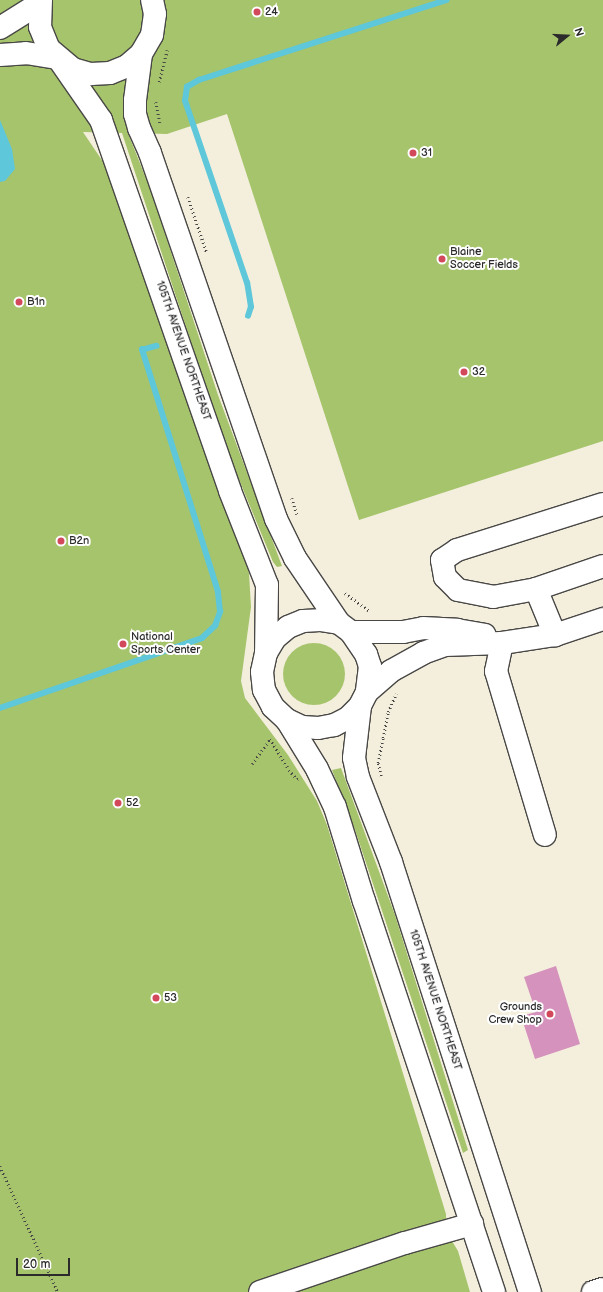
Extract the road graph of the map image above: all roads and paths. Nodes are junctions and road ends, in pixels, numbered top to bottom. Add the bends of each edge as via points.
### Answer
1 (152, 0) edge
2 (41, 1) edge
3 (0, 28) edge
4 (169, 43) dead end
5 (141, 54) junction
6 (0, 55) edge
7 (58, 59) junction
8 (158, 86) dead end
9 (155, 97) dead end
10 (162, 129) dead end
11 (187, 195) dead end
12 (209, 258) dead end
13 (290, 494) dead end
14 (603, 504) edge
15 (298, 517) dead end
16 (603, 566) edge
17 (340, 587) dead end
18 (536, 589) junction
19 (375, 612) dead end
20 (603, 619) edge
21 (345, 628) junction
22 (555, 635) junction
23 (502, 643) junction
24 (266, 653) junction
25 (398, 690) dead end
26 (364, 699) junction
27 (287, 720) junction
28 (270, 739) dead end
29 (252, 764) dead end
30 (382, 782) dead end
31 (545, 835) dead end
32 (0, 1166) edge
33 (472, 1224) junction
34 (603, 1289) edge
35 (58, 1292) edge
36 (260, 1292) edge
37 (494, 1292) edge
38 (530, 1292) edge
39 (593, 1292) edge

1 - 5 street, 105TH AVENUE NORTHEAST via 155,14 152,35
2 - 3 street
2 - 7 street, 105TH AVENUE NORTHEAST via 39,15 44,39
4 - 8 path
5 - 7 street, 105TH AVENUE NORTHEAST via 127,66 110,73 91,74 73,69
5 - 21 street, 105TH AVENUE NORTHEAST via 135,114 276,519 295,558
6 - 7 street via 26,53
7 - 24 street, 105TH AVENUE NORTHEAST via 101,120 230,491 268,585
9 - 10 path
11 - 12 path
13 - 15 path
14 - 18 street via 457,550 442,560 445,577 458,590 493,598
16 - 18 street
17 - 19 path via 367,610
18 - 22 street
20 - 22 street
21 - 23 street via 441,628 479,632
21 - 24 street, 105TH AVENUE NORTHEAST via 320,620 298,623 288,627 275,638
21 - 26 street, 105TH AVENUE NORTHEAST via 360,642 370,666
22 - 23 street
23 - 26 street via 445,645 423,653 391,672
23 - 31 street via 496,671
24 - 27 street, 105TH AVENUE NORTHEAST via 262,672 264,690 273,707
25 - 30 path via 388,712 379,756
26 - 27 street, 105TH AVENUE NORTHEAST via 348,718 334,726 302,727
26 - 38 street, 105TH AVENUE NORTHEAST via 354,758 358,778 391,862
27 - 33 street, 105TH AVENUE NORTHEAST via 317,769 335,807
28 - 29 path
32 - 35 path
33 - 36 street via 405,1243
33 - 37 street, 105TH AVENUE NORTHEAST
34 - 39 street

